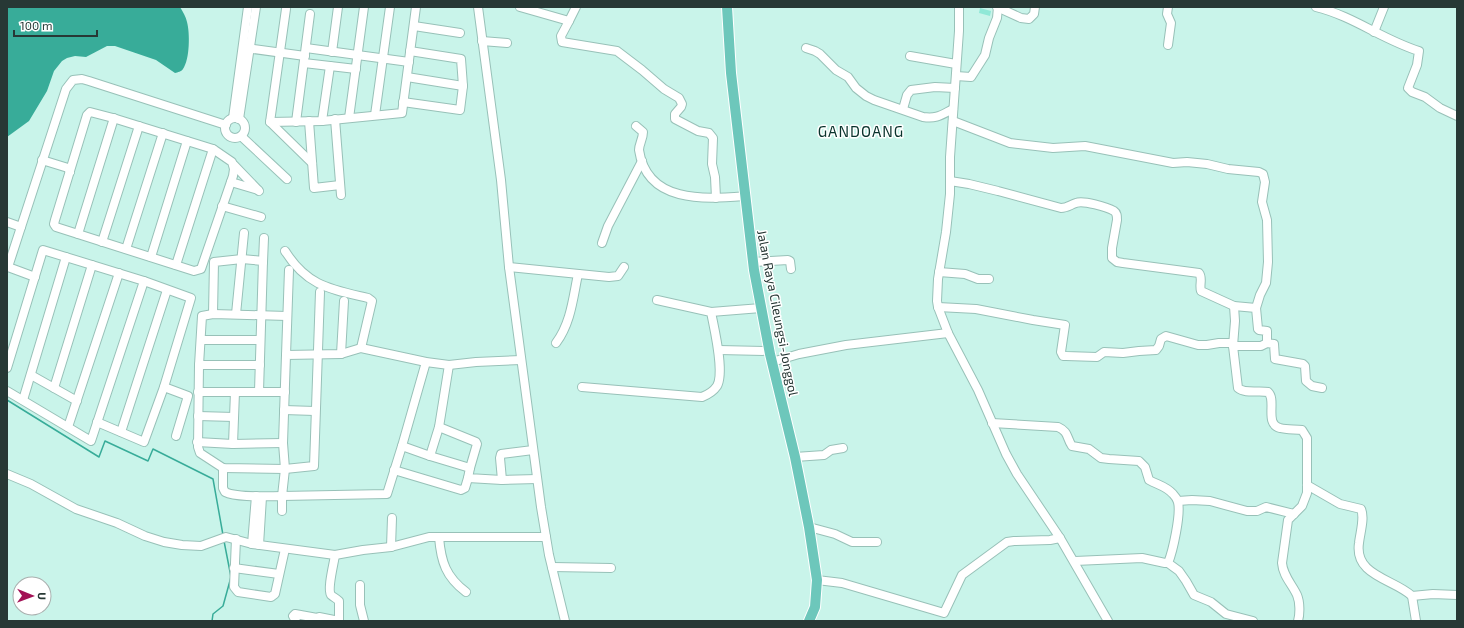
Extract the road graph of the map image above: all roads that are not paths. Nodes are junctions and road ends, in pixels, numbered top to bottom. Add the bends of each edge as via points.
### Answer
1 (250, 7) edge
2 (338, 7) edge
3 (364, 7) edge
4 (390, 7) edge
5 (416, 7) edge
6 (478, 7) edge
7 (520, 7) edge
8 (576, 7) edge
9 (727, 7) edge
10 (959, 7) edge
11 (997, 7) edge
12 (1035, 7) edge
13 (1168, 7) edge
14 (1320, 7) edge
15 (1384, 7) edge
16 (286, 9) dead end
17 (310, 14) dead end
18 (569, 21) junction
19 (414, 26) junction
20 (1374, 32) junction
21 (460, 33) dead end
22 (482, 41) junction
23 (507, 43) dead end
24 (1168, 45) dead end
25 (246, 48) junction
26 (806, 48) dead end
27 (410, 51) junction
28 (280, 52) junction
29 (332, 52) junction
30 (305, 55) junction
31 (358, 55) junction
32 (910, 56) dead end
33 (383, 58) junction
34 (409, 62) junction
35 (956, 64) junction
36 (330, 66) junction
37 (356, 69) junction
38 (956, 76) junction
39 (406, 77) junction
40 (463, 86) junction
41 (955, 88) junction
42 (403, 102) junction
43 (953, 109) junction
44 (903, 110) junction
45 (375, 115) junction
46 (1457, 116) edge
47 (114, 118) junction
48 (236, 118) junction
49 (349, 118) junction
50 (335, 119) junction
51 (309, 121) junction
52 (322, 121) junction
53 (952, 121) junction
54 (270, 122) junction
55 (296, 122) junction
56 (226, 125) junction
57 (140, 126) junction
58 (636, 126) dead end
59 (163, 133) junction
60 (241, 136) junction
61 (187, 141) junction
62 (213, 149) junction
63 (42, 160) junction
64 (642, 161) junction
65 (312, 164) junction
66 (234, 165) junction
67 (70, 172) junction
68 (287, 179) dead end
69 (950, 181) junction
70 (231, 182) junction
71 (340, 185) junction
72 (341, 195) dead end
73 (746, 196) junction
74 (716, 198) junction
75 (222, 206) junction
76 (261, 217) dead end
77 (7, 222) edge
78 (21, 227) junction
79 (244, 233) dead end
80 (78, 234) junction
81 (264, 238) dead end
82 (102, 242) junction
83 (602, 243) dead end
84 (126, 249) junction
85 (285, 251) dead end
86 (66, 257) junction
87 (151, 257) junction
88 (242, 259) junction
89 (263, 262) junction
90 (753, 262) junction
91 (92, 265) junction
92 (176, 265) junction
93 (508, 266) junction
94 (624, 267) dead end
95 (791, 269) dead end
96 (289, 270) dead end
97 (939, 272) junction
98 (119, 273) junction
99 (578, 274) junction
100 (35, 277) junction
101 (989, 279) dead end
102 (144, 281) junction
103 (167, 290) junction
104 (320, 292) dead end
105 (344, 300) dead end
106 (657, 300) dead end
107 (1234, 306) junction
108 (762, 308) junction
109 (938, 308) junction
110 (1256, 308) junction
111 (710, 312) junction
112 (213, 314) junction
113 (236, 314) junction
114 (262, 314) junction
115 (287, 316) junction
116 (948, 333) junction
117 (201, 340) junction
118 (260, 340) junction
119 (556, 343) dead end
120 (1267, 343) junction
121 (1233, 345) junction
122 (361, 348) junction
123 (719, 350) junction
124 (770, 351) junction
125 (341, 354) junction
126 (286, 355) junction
127 (317, 355) junction
128 (521, 360) junction
129 (426, 362) junction
130 (772, 362) junction
131 (199, 365) junction
132 (260, 365) junction
133 (449, 365) junction
134 (7, 368) edge
135 (31, 375) junction
136 (582, 387) dead end
137 (54, 388) junction
138 (164, 388) junction
139 (1322, 388) dead end
140 (7, 391) edge
141 (259, 391) junction
142 (198, 392) junction
143 (235, 392) junction
144 (285, 392) junction
145 (23, 400) junction
146 (77, 401) junction
147 (284, 410) junction
148 (315, 411) junction
149 (198, 416) junction
150 (234, 417) junction
151 (97, 422) junction
152 (992, 423) junction
153 (68, 427) junction
154 (439, 427) junction
155 (121, 432) junction
156 (176, 436) dead end
157 (197, 442) junction
158 (283, 443) junction
159 (233, 444) junction
160 (402, 446) junction
161 (843, 448) dead end
162 (534, 450) junction
163 (430, 456) junction
164 (795, 457) junction
165 (223, 468) junction
166 (470, 468) junction
167 (285, 469) junction
168 (394, 470) junction
169 (7, 474) edge
170 (468, 478) junction
171 (537, 479) junction
172 (502, 480) junction
173 (1307, 485) junction
174 (282, 496) junction
175 (259, 497) junction
176 (1178, 502) junction
177 (282, 511) dead end
178 (1294, 514) junction
179 (392, 518) dead end
180 (809, 527) junction
181 (546, 536) junction
182 (439, 537) junction
183 (1060, 538) junction
184 (236, 539) junction
185 (877, 542) dead end
186 (256, 544) junction
187 (391, 547) junction
188 (285, 549) junction
189 (335, 555) junction
190 (1074, 561) junction
191 (1168, 563) junction
192 (552, 567) junction
193 (234, 568) junction
194 (612, 568) dead end
195 (279, 574) junction
196 (817, 580) junction
197 (360, 585) dead end
198 (466, 592) dead end
199 (1457, 595) edge
200 (1412, 596) junction
201 (316, 619) edge
202 (296, 621) edge
203 (339, 621) edge
204 (364, 621) edge
205 (565, 621) edge
206 (809, 621) edge
207 (1108, 621) edge
208 (1253, 621) edge
209 (1298, 621) edge
210 (1416, 621) edge

1 - 25 street
2 - 29 street
3 - 31 street
4 - 33 street
5 - 19 street
6 - 22 street
7 - 18 street
8 - 18 street
9 - 73 main road, Jalan Raya Cileungsi-Jonggol via 731,73
10 - 35 street
11 - 12 street via 1021,18 1029,18 1034,14
11 - 38 street via 997,18 982,62 971,77
13 - 24 street via 1167,14 1171,19
14 - 20 street
15 - 20 street
16 - 28 street
17 - 30 street
18 - 74 street via 561,36 562,42 617,51 679,98 682,104 675,114 675,119 711,136
19 - 21 street
19 - 27 street
20 - 46 street via 1419,51 1417,65 1408,88
22 - 23 street
22 - 93 street via 501,180
25 - 28 street
25 - 48 street
26 - 44 street via 820,54 866,96
27 - 34 street
27 - 40 street via 461,59
28 - 30 street
28 - 54 street
29 - 30 street
29 - 31 street
30 - 36 street
30 - 55 street
31 - 33 street
31 - 37 street
32 - 35 street
33 - 34 street
33 - 45 street
34 - 39 street
35 - 38 street
36 - 37 street
36 - 52 street
37 - 49 street
38 - 41 street
39 - 40 street
39 - 42 street
40 - 42 street via 460,110
41 - 43 street
41 - 44 street via 911,90
42 - 45 street via 402,113
43 - 44 street via 936,118 923,117
43 - 53 street
45 - 49 street
47 - 57 street
47 - 67 street via 93,112 87,115
47 - 80 street
48 - 56 street
48 - 60 street via 244,123 245,130
49 - 50 street
50 - 52 street
50 - 71 street
51 - 52 street
51 - 55 street
51 - 65 street
53 - 69 street
53 - 110 street via 1010,143 1053,148 1085,146 1173,163 1207,164 1263,174 1265,182 1262,202 1267,220 1268,266 1266,283
54 - 55 street
54 - 65 street
56 - 60 street via 226,132 231,137
56 - 63 street via 135,95 76,79 70,82 66,89
57 - 59 street
57 - 82 street
58 - 64 street via 643,132 639,147
59 - 61 street
59 - 84 street
60 - 68 street
61 - 62 street
61 - 87 street
62 - 66 street
62 - 92 street
63 - 67 street via 68,168
63 - 78 street
64 - 74 street via 648,175 666,190 702,198
64 - 83 street via 608,226
65 - 71 street via 314,188
66 - 70 street
66 - 70 street via 259,191
67 - 80 street via 54,224
69 - 97 street
69 - 107 street via 992,189 1061,208 1076,202 1085,202 1114,211 1117,216 1112,248 1114,260 1199,273 1201,291
70 - 75 street
71 - 72 street
73 - 74 street
73 - 90 main road, Jalan Raya Cileungsi-Jonggol
75 - 76 street
75 - 92 street via 201,269 194,270
77 - 78 street
78 - 100 street via 8,267
79 - 88 street
80 - 82 street
81 - 89 street
82 - 84 street
84 - 87 street
85 - 122 street via 311,280 372,301
86 - 91 street
86 - 100 street via 43,250
86 - 135 street
87 - 92 street
88 - 89 street
88 - 112 street via 214,262
88 - 113 street
89 - 114 street
90 - 95 street via 788,260
90 - 108 main road, Jalan Raya Cileungsi-Jonggol
91 - 98 street
91 - 137 street
93 - 99 street
93 - 128 street
94 - 99 street via 618,276
96 - 115 street
97 - 101 street
97 - 109 street
98 - 102 street
98 - 146 street
99 - 119 street via 568,322
100 - 134 street
102 - 103 street
102 - 151 street
103 - 138 street via 191,298
103 - 155 street
104 - 127 street
105 - 125 street
106 - 111 street
107 - 110 street
107 - 121 street
108 - 111 street
108 - 124 main road, Jalan Raya Cileungsi-Jonggol
109 - 116 street
109 - 121 street via 976,309 1065,325 1061,352 1063,356 1097,357 1104,352 1156,350 1161,339 1166,336 1198,345
110 - 120 street via 1258,329 1266,331
111 - 123 street
112 - 113 street
112 - 117 street via 202,316
113 - 114 street
114 - 115 street
114 - 118 street
115 - 126 street
116 - 130 street via 846,345
116 - 152 street
117 - 118 street
117 - 131 street
118 - 132 street
120 - 121 street via 1261,346
120 - 139 street via 1274,344 1276,360 1303,364 1306,381 1312,386
121 - 173 street via 1238,388 1242,391 1268,392 1271,396 1275,426 1302,430 1305,434
122 - 125 street
122 - 129 street
123 - 124 street
123 - 136 street via 718,385 702,397
124 - 130 main road, Jalan Raya Cileungsi-Jonggol
125 - 127 street
126 - 127 street
126 - 144 street
127 - 148 street
128 - 133 street
128 - 162 street
129 - 133 street
129 - 160 street
130 - 164 main road, Jalan Raya Cileungsi-Jonggol
131 - 132 street
131 - 142 street
132 - 141 street
133 - 154 street
135 - 137 street
135 - 145 street
137 - 146 street
138 - 155 street via 144,442
138 - 156 street via 188,396
140 - 145 street
141 - 143 street
141 - 144 street
142 - 143 street
142 - 149 street
143 - 150 street
144 - 147 street
145 - 153 street
146 - 153 street
147 - 148 street
147 - 158 street
148 - 167 street via 314,466
149 - 150 street
149 - 157 street
150 - 159 street
151 - 153 street via 91,441
151 - 155 street
152 - 176 street via 1058,427 1066,432 1072,446 1089,449 1102,458 1139,461 1149,480 1166,487
152 - 183 street via 1017,474
154 - 163 street
154 - 166 street via 476,442
157 - 159 street
157 - 165 street via 200,453
158 - 159 street
158 - 167 street
160 - 163 street
160 - 168 street
161 - 164 street via 831,450 824,455
162 - 171 street
162 - 172 street via 502,454
163 - 166 street
164 - 180 main road, Jalan Raya Cileungsi-Jonggol
165 - 167 street
165 - 175 street via 225,492
166 - 170 street
167 - 174 street
168 - 170 street via 461,490 465,488
168 - 174 street via 387,494
169 - 184 street via 76,509 164,542 201,546 222,539
170 - 172 street
171 - 172 street
171 - 181 street
173 - 178 street via 1302,506
173 - 200 street via 1340,504 1361,509 1358,548 1361,561 1379,578
174 - 175 street
174 - 177 street
175 - 186 street
176 - 178 street via 1210,501 1247,511 1257,511 1266,507
176 - 191 street via 1174,543
178 - 209 street via 1287,524 1282,568 1297,596
179 - 187 street
180 - 185 street via 852,542
180 - 196 main road, Jalan Raya Cileungsi-Jonggol
181 - 182 street
181 - 192 street
182 - 187 street via 429,537
182 - 198 street via 445,569
183 - 190 street
183 - 196 street via 1007,542 962,575 944,613 842,583
184 - 186 street
184 - 193 street
186 - 188 street
187 - 189 street
188 - 189 street
188 - 195 street
189 - 203 street via 330,592 338,601
190 - 191 street via 1142,558
190 - 207 street
191 - 208 street via 1179,571 1194,595 1211,602 1226,614
192 - 194 street
192 - 205 street
193 - 195 street
193 - 195 street via 234,587 238,592 271,597 275,594
196 - 206 main road, Jalan Raya Cileungsi-Jonggol via 815,607
197 - 204 street via 360,605
199 - 200 street
200 - 210 street
201 - 202 street via 295,614 293,616
201 - 203 street

